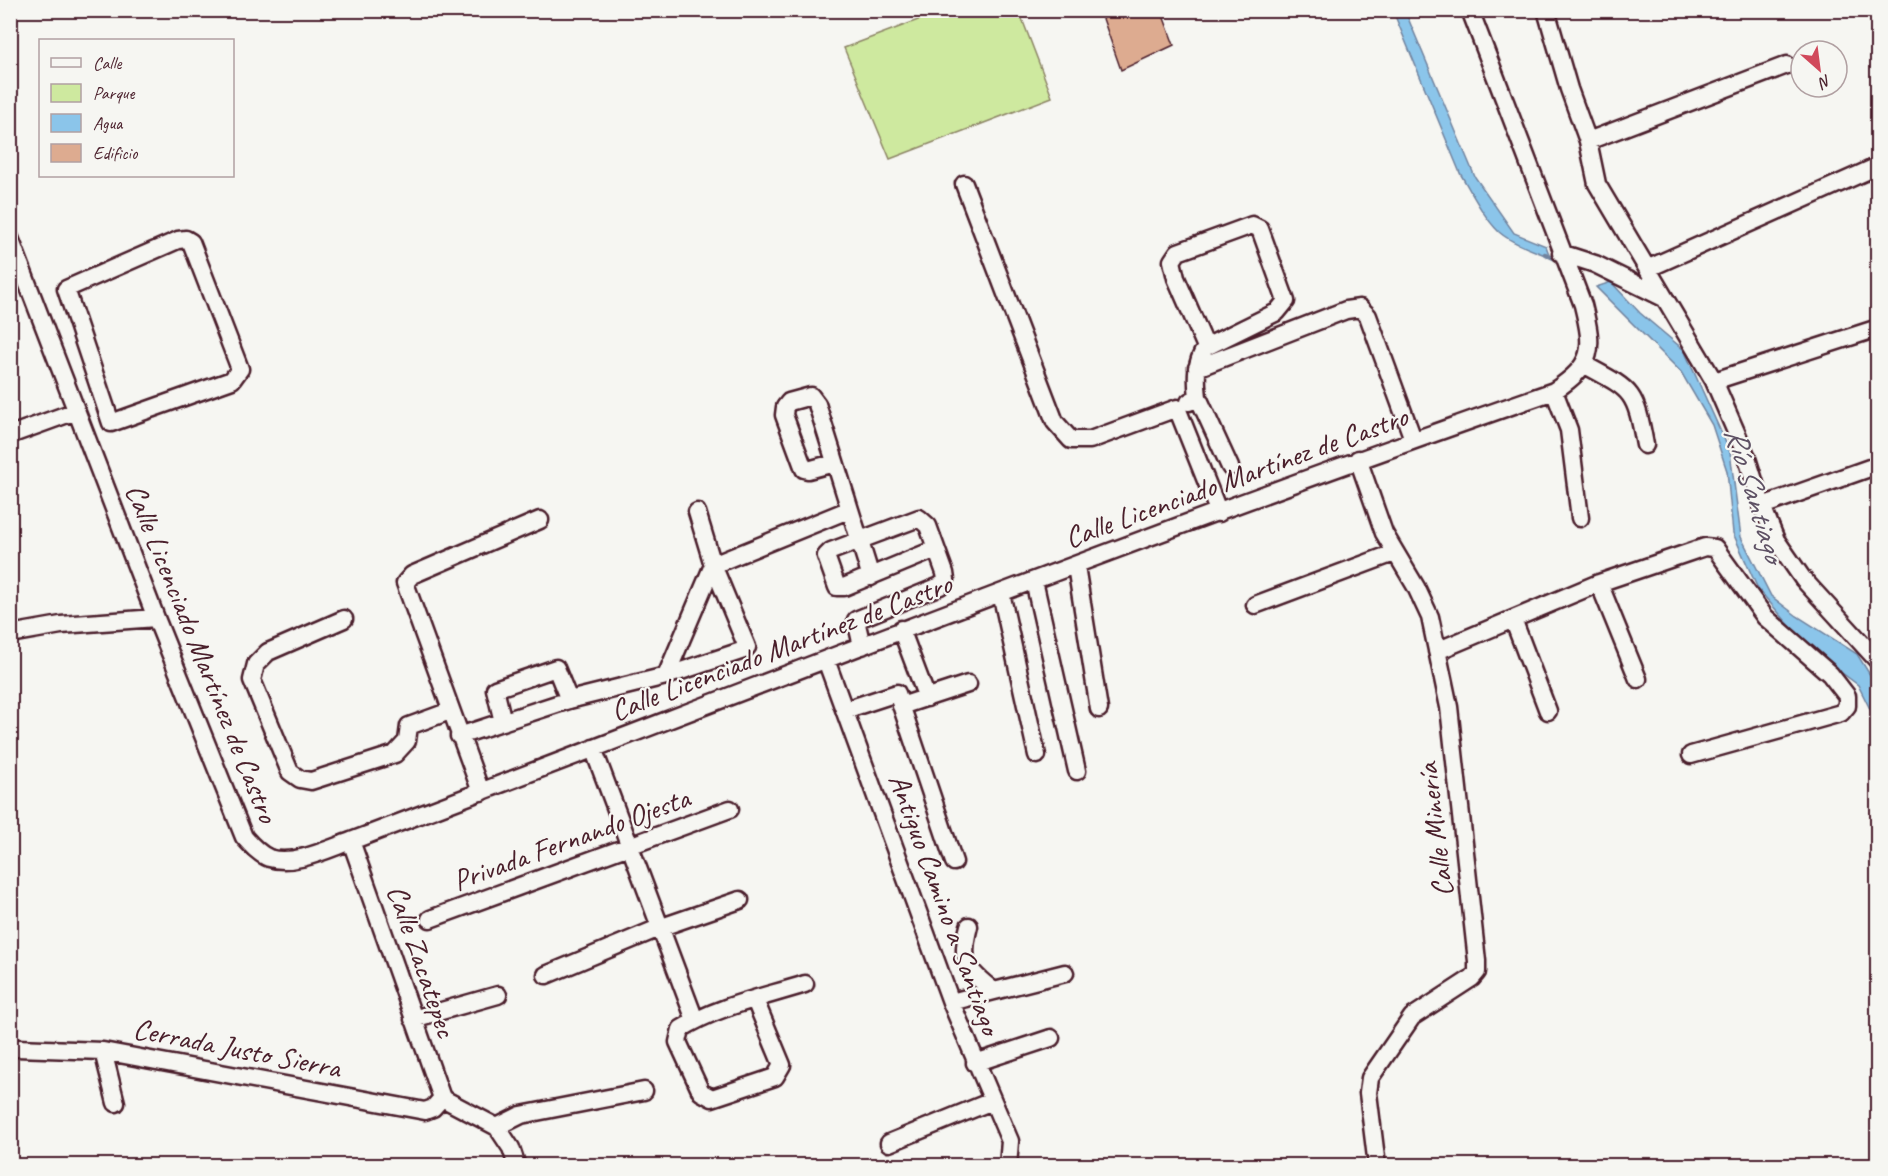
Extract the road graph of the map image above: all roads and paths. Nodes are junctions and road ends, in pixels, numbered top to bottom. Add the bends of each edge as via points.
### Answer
1 (1470, 10) edge
2 (1546, 10) edge
3 (1787, 65) dead end
4 (1588, 141) junction
5 (1878, 166) edge
6 (964, 184) dead end
7 (11, 243) edge
8 (1562, 256) junction
9 (1649, 268) junction
10 (1664, 298) junction
11 (1878, 328) edge
12 (1206, 347) junction
13 (1585, 365) junction
14 (1197, 368) junction
15 (1714, 381) junction
16 (1554, 390) junction
17 (1198, 397) junction
18 (1177, 408) junction
19 (76, 411) junction
20 (111, 423) junction
21 (10, 435) edge
22 (85, 435) junction
23 (1413, 440) junction
24 (1645, 445) dead end
25 (1358, 459) junction
26 (834, 463) dead end
27 (1878, 465) edge
28 (1230, 467) dead end
29 (1761, 506) junction
30 (848, 510) junction
31 (697, 512) dead end
32 (1219, 513) junction
33 (1580, 518) dead end
34 (540, 520) dead end
35 (858, 541) junction
36 (936, 549) junction
37 (1394, 553) junction
38 (713, 565) junction
39 (1076, 566) junction
40 (871, 577) junction
41 (1034, 581) junction
42 (1599, 583) junction
43 (1001, 593) junction
44 (1255, 604) dead end
45 (156, 618) junction
46 (1513, 619) junction
47 (344, 620) dead end
48 (901, 629) junction
49 (10, 634) edge
50 (862, 646) junction
51 (1437, 651) junction
52 (826, 660) junction
53 (1878, 661) edge
54 (666, 676) junction
55 (1638, 679) dead end
56 (968, 684) dead end
57 (927, 698) junction
58 (568, 700) junction
59 (901, 706) junction
60 (1099, 709) dead end
61 (845, 710) junction
62 (450, 711) junction
63 (1548, 711) dead end
64 (502, 722) junction
65 (459, 736) junction
66 (593, 748) junction
67 (1037, 755) dead end
68 (1690, 755) dead end
69 (1077, 771) dead end
70 (481, 792) junction
71 (730, 809) dead end
72 (351, 841) junction
73 (628, 847) junction
74 (954, 862) dead end
75 (740, 900) dead end
76 (430, 919) dead end
77 (969, 926) dead end
78 (659, 928) junction
79 (1065, 973) dead end
80 (546, 975) dead end
81 (805, 984) dead end
82 (994, 991) junction
83 (498, 995) dead end
84 (755, 1000) junction
85 (951, 1002) junction
86 (413, 1018) junction
87 (695, 1020) junction
88 (1052, 1038) dead end
89 (16, 1048) dead end
90 (103, 1051) junction
91 (975, 1063) junction
92 (645, 1091) dead end
93 (442, 1098) junction
94 (992, 1101) junction
95 (116, 1103) dead end
96 (497, 1127) junction
97 (889, 1143) dead end
98 (517, 1166) edge
99 (1008, 1166) edge
100 (1377, 1166) edge

1 - 8 street
2 - 4 street
3 - 4 street
4 - 9 street via 1604,200
5 - 9 street
6 - 18 street via 1055,422 1071,440 1090,440
7 - 19 street, Calle Licenciado Martínez de Castro
8 - 10 street via 1595,264
8 - 13 street via 1583,305 1591,351
9 - 10 street
10 - 15 street
11 - 15 street
12 - 12 street via 1172,261 1178,252 1252,225 1260,229 1286,302 1277,312
12 - 14 street
13 - 16 street, Calle Licenciado Martínez de Castro
13 - 24 street via 1624,386 1634,396
14 - 17 street
14 - 23 street via 1360,308 1368,316
15 - 29 street via 1746,455
16 - 23 street, Calle Licenciado Martínez de Castro
16 - 33 street via 1569,430
17 - 18 street
17 - 28 street
18 - 32 street
19 - 21 street
19 - 22 street, Calle Licenciado Martínez de Castro
20 - 20 street via 232,380 240,369 191,242 186,239 66,289
20 - 22 street
22 - 45 street, Calle Licenciado Martínez de Castro
23 - 25 street, Calle Licenciado Martínez de Castro
25 - 32 street, Calle Licenciado Martínez de Castro
25 - 37 street, Calle Minería
26 - 30 street
27 - 29 street
29 - 53 street via 1776,540 1803,579
30 - 35 street
30 - 38 street
31 - 38 street
32 - 39 street, Calle Licenciado Martínez de Castro
34 - 62 street via 412,575 405,583
35 - 36 street via 919,518 928,526
35 - 40 street
35 - 40 street via 831,551 826,561 837,587
36 - 40 street
36 - 50 street via 946,580 940,586 856,620
37 - 44 street
37 - 51 street, Calle Minería via 1430,617
38 - 54 street
38 - 54 street via 747,647
39 - 41 street, Calle Licenciado Martínez de Castro
39 - 60 street
41 - 43 street, Calle Licenciado Martínez de Castro
41 - 69 street
42 - 46 street
42 - 55 street
42 - 68 street via 1705,547 1715,548 1765,617 1830,674 1847,696 1847,706 1841,713
43 - 48 street, Calle Licenciado Martínez de Castro
43 - 67 street
45 - 49 street via 62,625
45 - 72 street, Calle Licenciado Martínez de Castro via 244,837 269,858 284,860
46 - 51 street
46 - 63 street
47 - 62 street via 268,652 256,664 252,680 290,772 311,781 395,754 407,741 410,726
48 - 50 street, Calle Licenciado Martínez de Castro
48 - 57 street
50 - 52 street, Calle Licenciado Martínez de Castro
51 - 100 street, Calle Minería via 1449,707 1477,972 1413,1017 1370,1078 1368,1093
52 - 61 street, Antiguo Camino a Santiago
52 - 66 street, Calle Licenciado Martínez de Castro
54 - 58 street
56 - 57 street
57 - 59 street
58 - 64 street
58 - 64 street via 556,668 537,674 495,689
59 - 61 street via 897,693
59 - 74 street
61 - 85 street, Antiguo Camino a Santiago
62 - 65 street
64 - 65 street
65 - 70 street
66 - 70 street, Calle Licenciado Martínez de Castro
66 - 73 street
70 - 72 street, Calle Licenciado Martínez de Castro
71 - 73 street, Privada Fernando Ojesta
72 - 86 street, Calle Zacatepec
73 - 76 street, Privada Fernando Ojesta
73 - 78 street
75 - 78 street
77 - 82 street via 963,950 966,964
78 - 80 street
78 - 87 street
79 - 82 street
81 - 84 street
82 - 85 street
83 - 86 street
84 - 87 street
84 - 87 street via 782,1065 781,1072 712,1098 701,1092 678,1036 681,1029
85 - 91 street, Antiguo Camino a Santiago
86 - 93 street, Calle Zacatepec
88 - 91 street
89 - 90 street, Cerrada Justo Sierra
90 - 93 street, Cerrada Justo Sierra via 425,1111
90 - 95 street
91 - 94 street, Antiguo Camino a Santiago
92 - 96 street via 521,1115
93 - 96 street
94 - 97 street
94 - 99 street, Antiguo Camino a Santiago via 1010,1141
96 - 98 street

